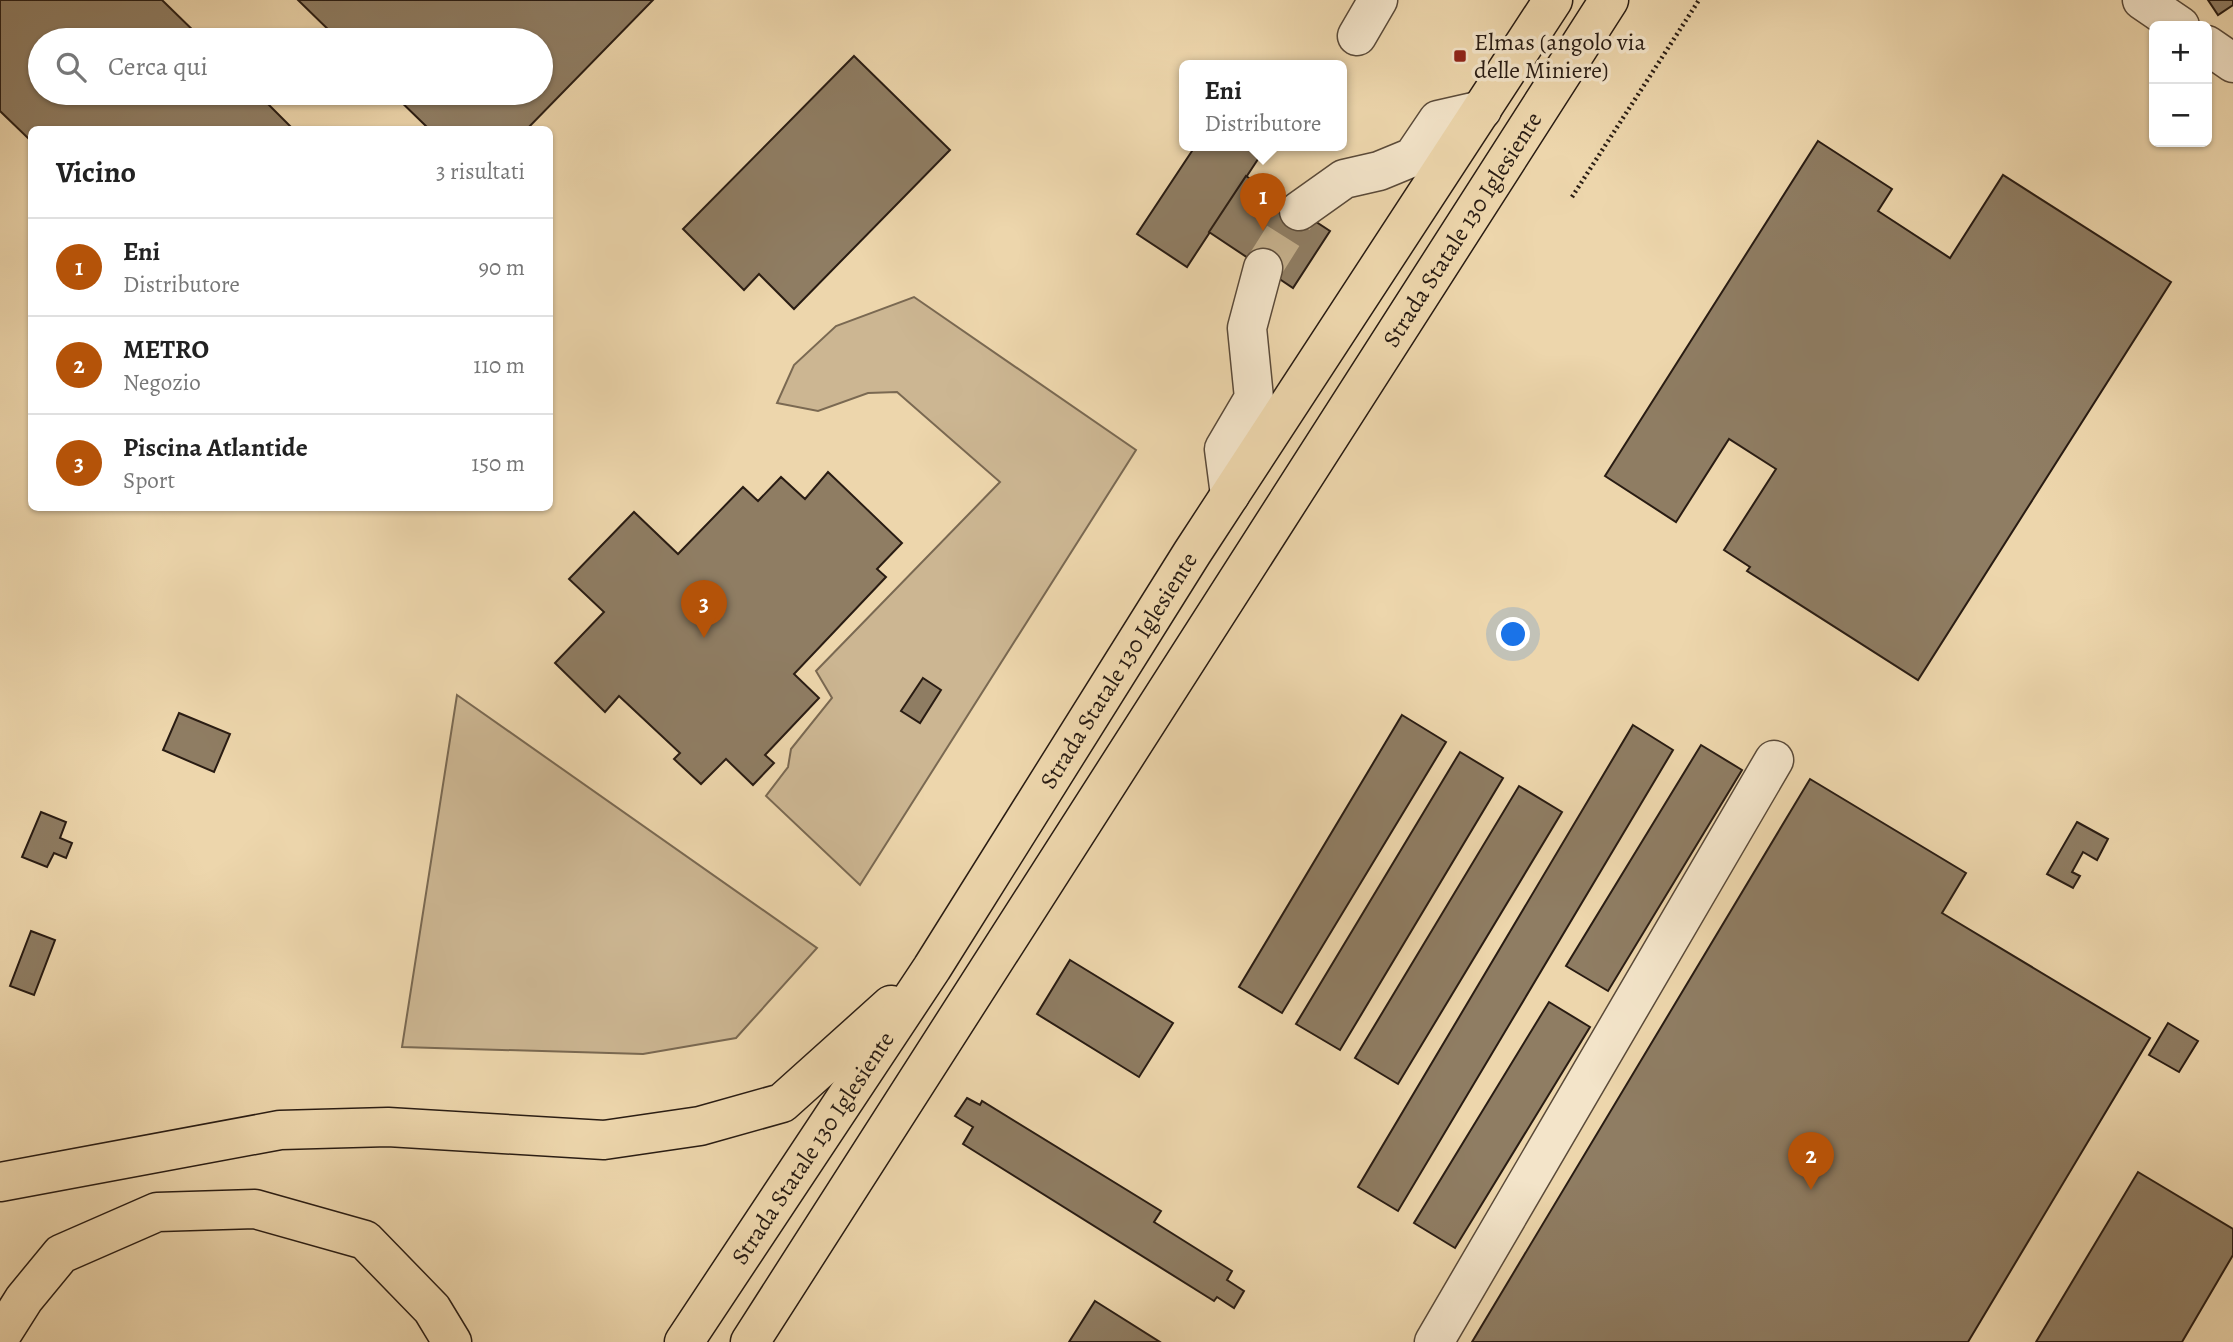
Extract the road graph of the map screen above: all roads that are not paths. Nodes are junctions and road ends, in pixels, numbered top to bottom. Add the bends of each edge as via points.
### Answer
1 (1378, 0) edge
2 (1553, 0) edge
3 (1609, 0) edge
4 (2142, 0) edge
5 (2173, 21) edge
6 (1357, 36) dead end
7 (2212, 48) edge
8 (2233, 63) edge
9 (1482, 110) junction
10 (1299, 211) tunnel mouth
11 (1263, 268) tunnel mouth
12 (1230, 495) junction
13 (1774, 760) dead end
14 (932, 968) junction
15 (0, 1182) edge
16 (0, 1337) edge
17 (452, 1342) edge
18 (684, 1342) edge
19 (750, 1342) edge
20 (1434, 1342) edge

1 - 6 street
2 - 9 highway, Strada Statale 130 Iglesiente
3 - 19 highway, Strada Statale 130 Iglesiente
4 - 5 street
7 - 8 street
9 - 10 street via 1438,120 1413,157 1344,179
9 - 12 highway, Strada Statale 130 Iglesiente
11 - 12 street via 1247,328 1254,398 1224,449
12 - 14 highway, Strada Statale 130 Iglesiente
13 - 20 street
14 - 15 highway via 782,1103 700,1126 604,1140 388,1128 280,1130
14 - 18 highway, Strada Statale 130 Iglesiente
16 - 17 highway via 61,1255 157,1212 255,1209 365,1240 432,1308

